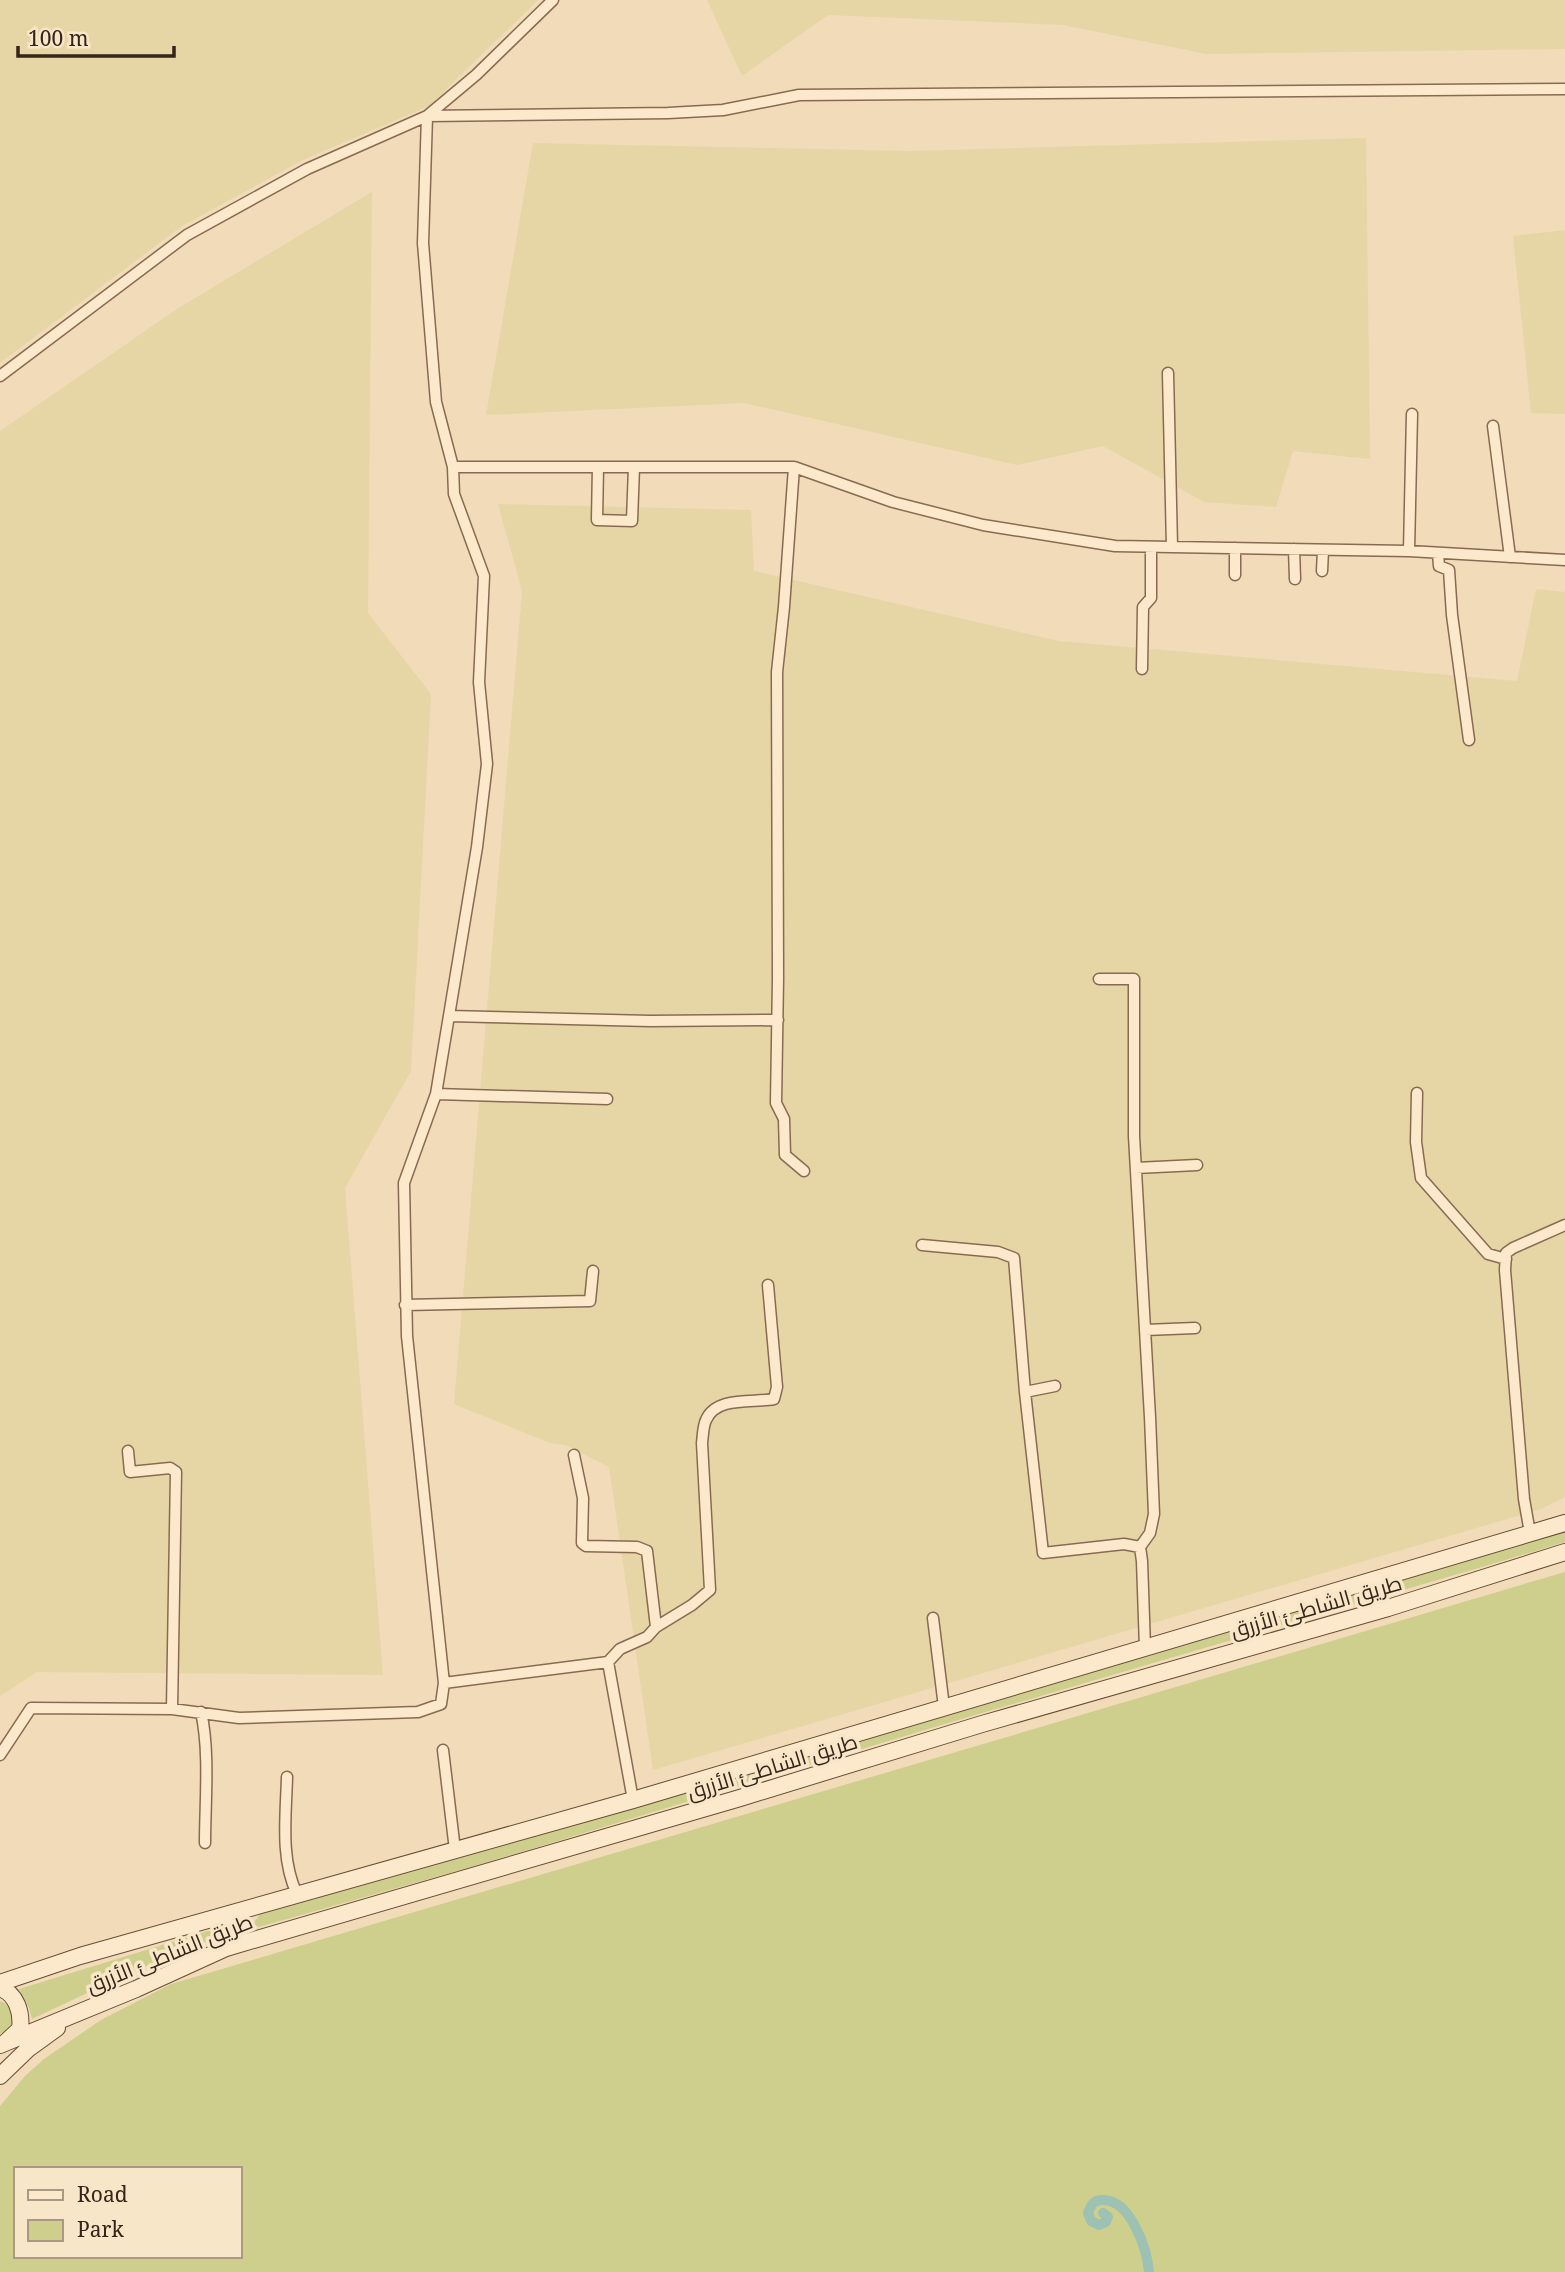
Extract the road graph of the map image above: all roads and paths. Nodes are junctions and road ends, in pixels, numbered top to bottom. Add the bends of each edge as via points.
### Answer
1 (553, 0) edge
2 (1565, 89) edge
3 (428, 116) junction
4 (1168, 373) dead end
5 (0, 376) edge
6 (1412, 414) dead end
7 (1493, 426) dead end
8 (453, 467) junction
9 (598, 467) junction
10 (634, 467) junction
11 (793, 467) junction
12 (1152, 547) junction
13 (1171, 547) junction
14 (1235, 548) junction
15 (1294, 549) junction
16 (1322, 550) junction
17 (1409, 551) junction
18 (1438, 553) junction
19 (1510, 557) junction
20 (1565, 560) edge
21 (1322, 570) dead end
22 (1235, 575) dead end
23 (1295, 579) dead end
24 (1142, 669) dead end
25 (1469, 740) dead end
26 (1099, 979) dead end
27 (449, 1016) junction
28 (778, 1020) junction
29 (1417, 1093) dead end
30 (436, 1094) junction
31 (607, 1099) dead end
32 (1197, 1165) dead end
33 (1136, 1168) junction
34 (804, 1171) dead end
35 (1565, 1225) edge
36 (922, 1245) dead end
37 (1506, 1259) junction
38 (593, 1271) dead end
39 (768, 1285) dead end
40 (405, 1305) junction
41 (1195, 1328) dead end
42 (1145, 1330) junction
43 (1055, 1386) dead end
44 (1025, 1392) junction
45 (128, 1451) dead end
46 (574, 1455) dead end
47 (1565, 1523) edge
48 (1531, 1533) junction
49 (1140, 1547) junction
50 (1565, 1552) edge
51 (933, 1618) dead end
52 (656, 1627) junction
53 (1145, 1648) junction
54 (608, 1662) junction
55 (444, 1683) junction
56 (944, 1707) junction
57 (172, 1709) junction
58 (201, 1712) junction
59 (443, 1750) dead end
60 (0, 1755) edge
61 (287, 1777) dead end
62 (633, 1800) junction
63 (205, 1843) dead end
64 (455, 1850) junction
65 (297, 1894) junction
66 (226, 1914) junction
67 (233, 1947) junction
68 (0, 1986) edge
69 (75, 2014) junction
70 (1, 2046) edge
71 (0, 2076) edge

1 - 3 street
2 - 3 street via 799,95 723,110
3 - 5 street via 307,169 187,235
3 - 8 street via 423,243 436,402
4 - 13 street
6 - 17 street
7 - 19 street
8 - 9 street
8 - 27 street via 454,494 484,576 479,682 487,764
9 - 10 street
9 - 10 street via 597,520 632,520
10 - 11 street
11 - 12 street via 892,502 983,525 1115,546
11 - 28 street via 777,672
12 - 13 street
12 - 24 street via 1151,598 1143,607
13 - 14 street
14 - 15 street
14 - 22 street
15 - 16 street
15 - 23 street
16 - 17 street
16 - 21 street
17 - 18 street
18 - 19 street
18 - 25 street via 1439,566 1449,570
19 - 20 street
26 - 33 street via 1134,979
27 - 28 street
27 - 30 street
28 - 34 street via 776,1103 785,1119 785,1155
29 - 37 street via 1421,1178 1488,1254
30 - 31 street
30 - 40 street via 404,1183
32 - 33 street
33 - 42 street
35 - 37 street via 1513,1248
36 - 44 street via 998,1252 1014,1258
37 - 48 street via 1524,1499
38 - 40 street via 590,1301
39 - 52 street via 774,1399 733,1402 716,1407 706,1418 702,1443 710,1590
40 - 55 street
41 - 42 street
42 - 49 street via 1154,1514
43 - 44 street
44 - 49 street via 1043,1553 1124,1544
45 - 57 street via 130,1472 170,1468 176,1472
46 - 52 street via 583,1498 582,1542 646,1551
47 - 48 main road, طريق الشاطئ الأزرق
48 - 53 main road, طريق الشاطئ الأزرق
49 - 53 street
50 - 67 main road, طريق الشاطئ الأزرق
51 - 56 street
52 - 54 street
53 - 56 main road, طريق الشاطئ الأزرق
54 - 55 street
54 - 62 street
55 - 58 street via 441,1704 418,1712 239,1718
56 - 62 main road, طريق الشاطئ الأزرق
57 - 58 street
57 - 60 street via 31,1708
58 - 63 street
59 - 64 street
61 - 65 street via 285,1831 290,1880
62 - 64 main road, طريق الشاطئ الأزرق
64 - 65 main road, طريق الشاطئ الأزرق
65 - 66 main road, طريق الشاطئ الأزرق
66 - 67 street
66 - 68 main road, طريق الشاطئ الأزرق via 80,1956
67 - 69 main road, طريق الشاطئ الأزرق
68 - 70 main road via 22,2016 20,2029
69 - 70 main road, طريق الشاطئ الأزرق
69 - 71 main road

